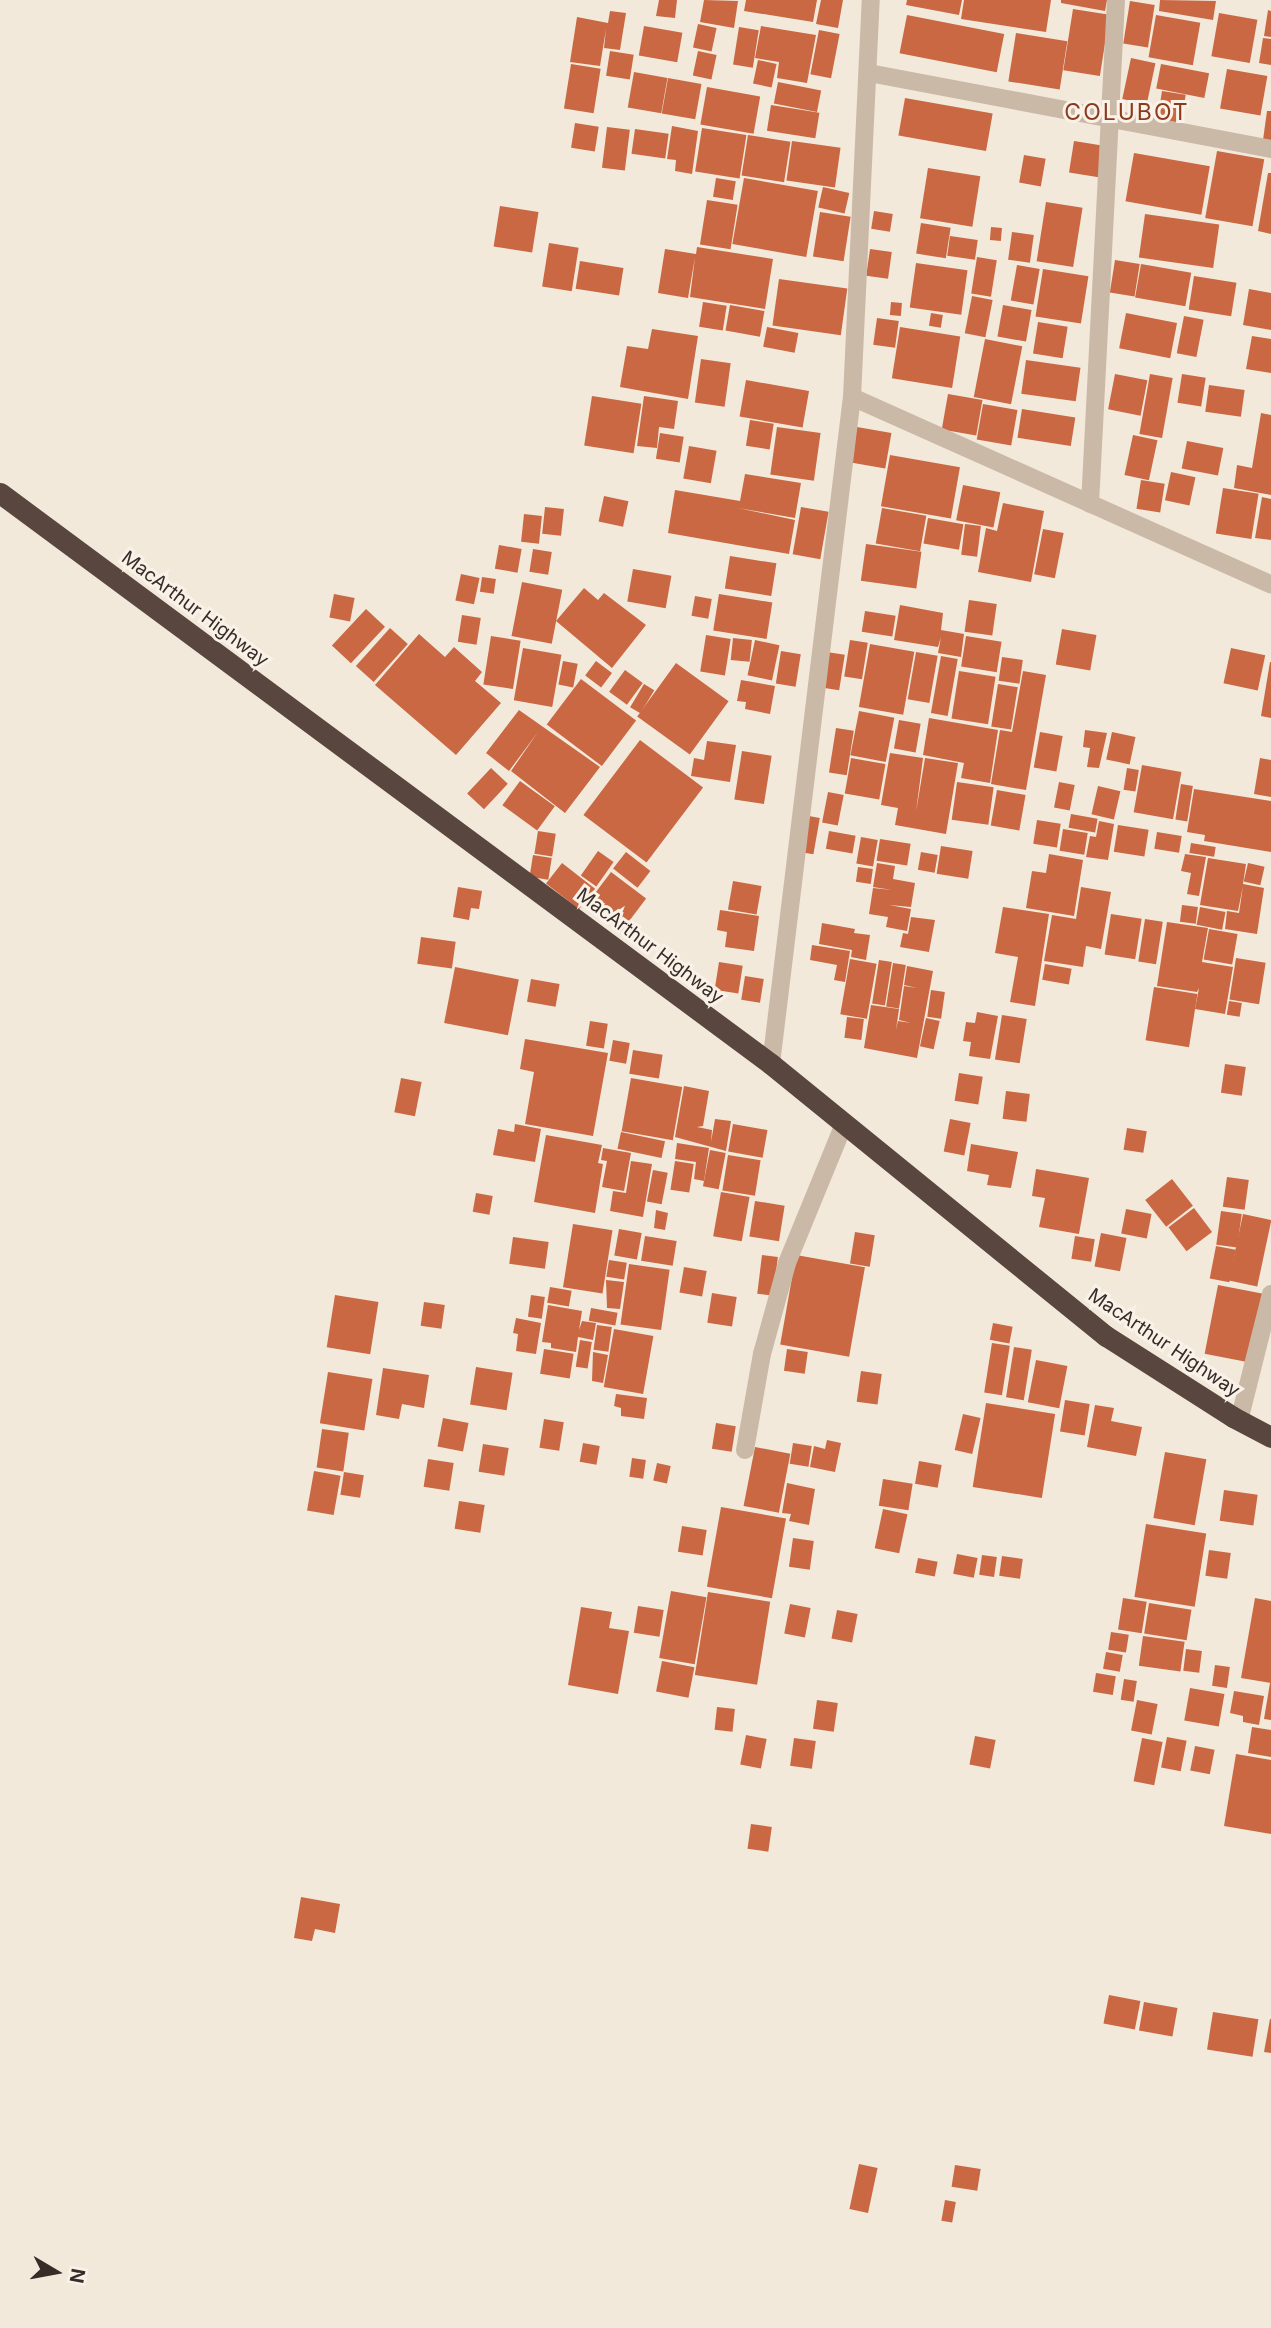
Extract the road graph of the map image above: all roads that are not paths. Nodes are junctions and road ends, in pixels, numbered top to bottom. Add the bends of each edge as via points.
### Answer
1 (871, 0) edge
2 (1116, 0) edge
3 (869, 73) junction
4 (1112, 120) junction
5 (1271, 149) edge
6 (852, 397) junction
7 (0, 493) edge
8 (1090, 503) junction
9 (1271, 584) edge
10 (771, 1064) junction
11 (844, 1124) junction
12 (1271, 1294) edge
13 (1240, 1421) junction
14 (1271, 1437) edge
15 (745, 1450) dead end

1 - 3 street
2 - 4 street
3 - 4 street
3 - 6 street
4 - 5 street
4 - 8 street
6 - 8 street
6 - 10 street
7 - 10 highway, MacArthur Highway
8 - 9 street
10 - 11 highway, MacArthur Highway
11 - 13 highway, MacArthur Highway via 1106,1336
11 - 15 street via 787,1262 762,1354
12 - 13 street
13 - 14 highway, MacArthur Highway

